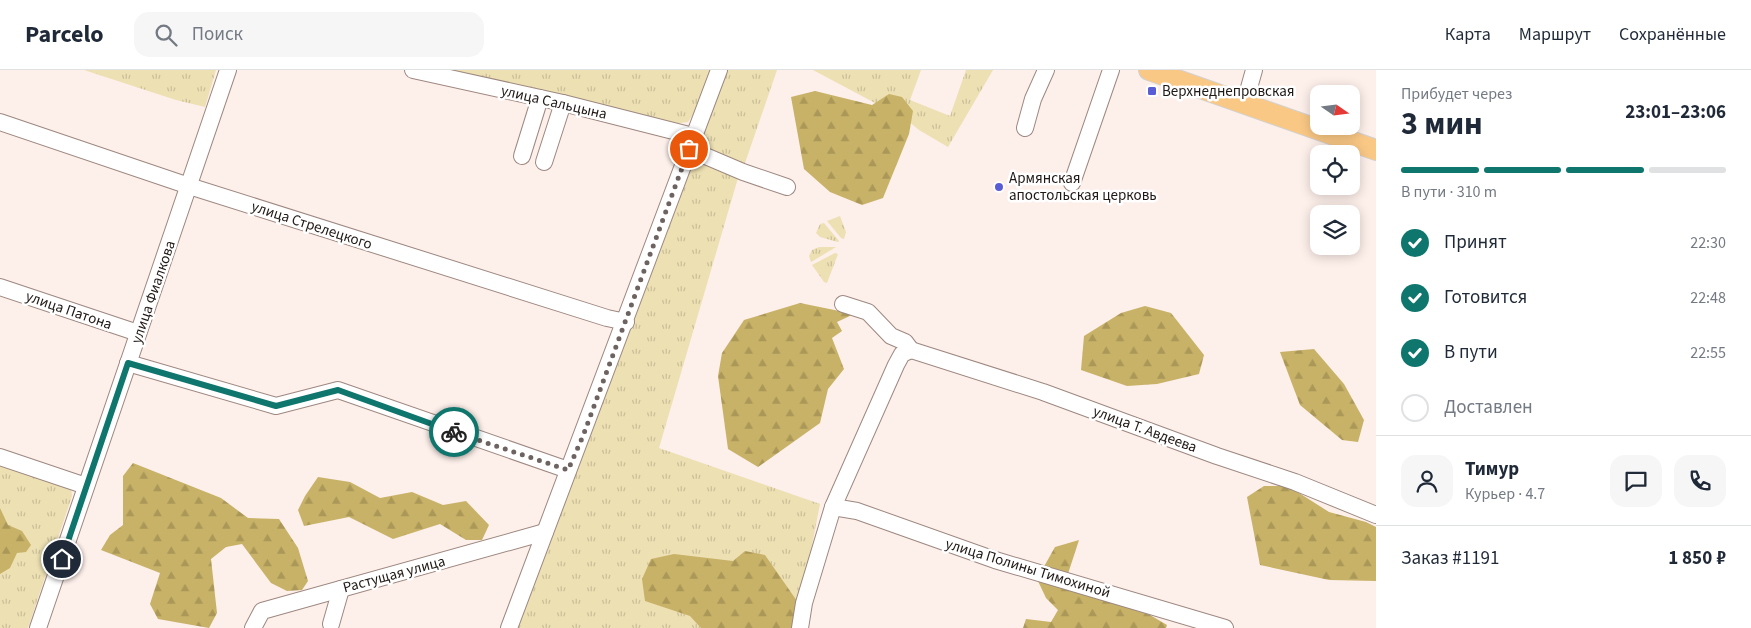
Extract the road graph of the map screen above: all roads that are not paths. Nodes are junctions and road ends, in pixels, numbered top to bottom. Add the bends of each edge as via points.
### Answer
1 (228, 70) edge
2 (413, 70) edge
3 (719, 70) edge
4 (1046, 70) edge
5 (1112, 70) edge
6 (1149, 70) edge
7 (1254, 70) edge
8 (540, 98) junction
9 (1245, 102) junction
10 (563, 103) junction
11 (0, 122) edge
12 (1025, 128) dead end
13 (691, 142) junction
14 (1376, 150) edge
15 (522, 156) dead end
16 (544, 162) dead end
17 (1072, 183) dead end
18 (189, 186) junction
19 (787, 187) dead end
20 (0, 287) edge
21 (844, 304) dead end
22 (626, 322) junction
23 (138, 333) junction
24 (911, 350) junction
25 (128, 363) junction
26 (0, 457) edge
27 (568, 470) junction
28 (86, 486) junction
29 (833, 507) junction
30 (1376, 515) edge
31 (545, 532) junction
32 (341, 589) junction
33 (331, 624) dead end
34 (38, 628) edge
35 (253, 628) edge
36 (509, 628) edge
37 (800, 628) edge
38 (1225, 628) edge

1 - 18 street, улица Фиалкова
2 - 8 street, улица Сальцына
3 - 13 street
4 - 12 street
5 - 17 street
6 - 9 main road
7 - 9 street
8 - 10 street, улица Сальцына
8 - 15 street
9 - 14 main road
10 - 13 street, улица Сальцына
10 - 16 street
11 - 18 street, улица Стрелецкого
13 - 19 street, улица Сальцына via 743,172
13 - 22 street
18 - 22 street, улица Стрелецкого
18 - 23 street, улица Фиалкова
20 - 23 street, улица Патона
21 - 24 street, улица Т. Авдеева via 868,312 891,336 905,342
22 - 27 street
23 - 25 street, улица Фиалкова
24 - 29 street via 902,354 896,366
24 - 30 street, улица Т. Авдеева via 1042,392 1295,482
25 - 27 street via 276,406 338,390
25 - 28 street, улица Фиалкова
26 - 28 street
27 - 31 street
28 - 34 street, улица Фиалкова
29 - 37 street via 804,603
29 - 38 street, улица Полины Тимохиной via 857,511 995,560
31 - 32 street, Растущая улица
31 - 36 street
32 - 33 street
32 - 35 street, Растущая улица via 262,610

